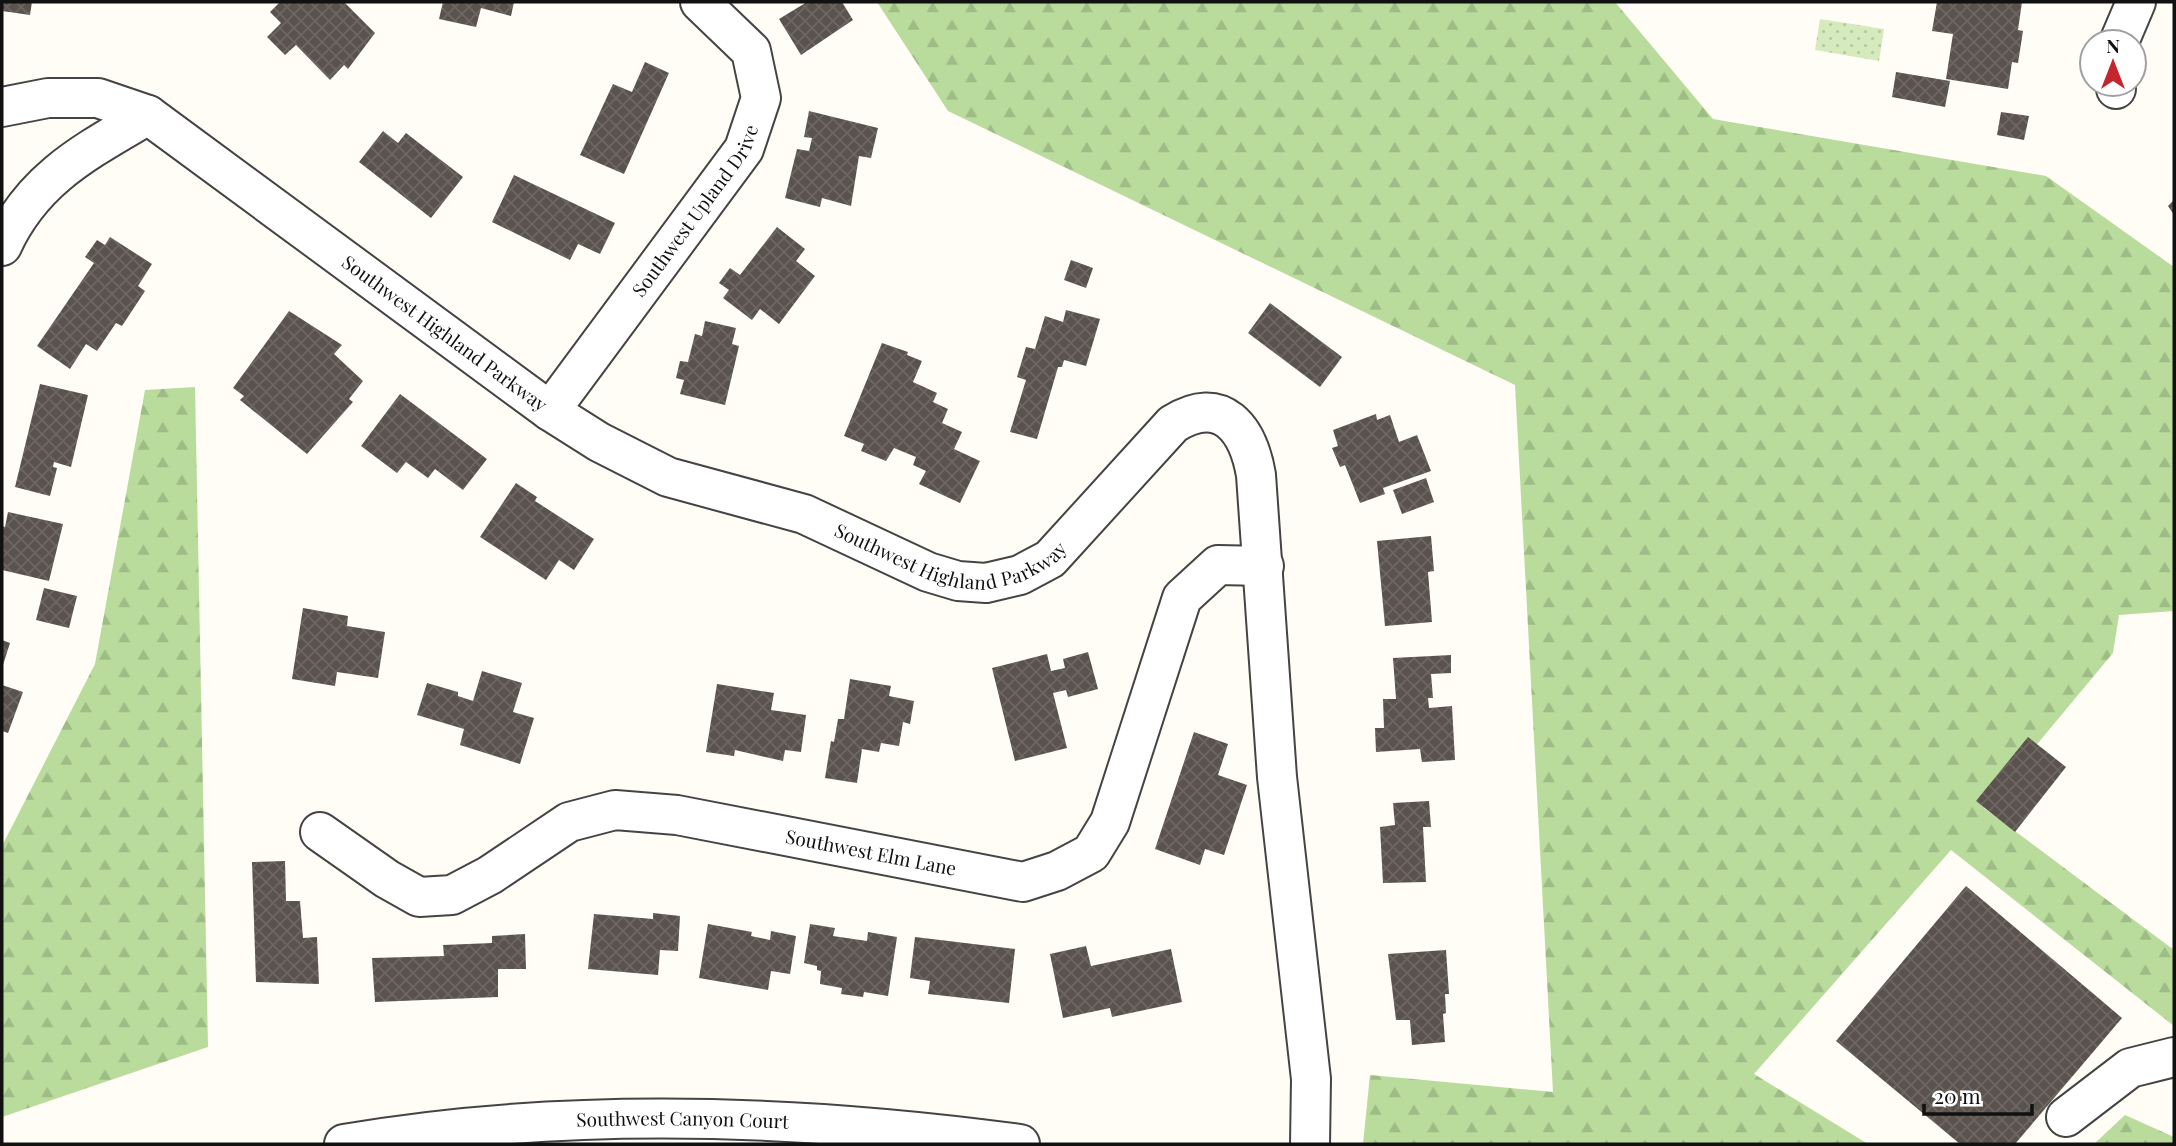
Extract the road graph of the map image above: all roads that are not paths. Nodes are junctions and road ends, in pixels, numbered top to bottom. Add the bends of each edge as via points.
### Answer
1 (700, 2) edge
2 (2136, 2) edge
3 (2125, 28) edge
4 (2, 107) edge
5 (148, 114) junction
6 (2, 246) edge
7 (550, 411) junction
8 (1264, 566) junction
9 (320, 832) dead end
10 (2174, 1057) edge
11 (2066, 1117) dead end
12 (344, 1144) edge
13 (1020, 1144) edge
14 (1310, 1144) edge

1 - 7 street, Southwest Upland Drive via 751,51 761,98 744,149
2 - 3 street
4 - 5 street, Southwest Highland Parkway via 48,98 98,98
5 - 6 street via 64,165 30,199
5 - 7 street, Southwest Highland Parkway
7 - 8 street, Southwest Highland Parkway via 668,477 804,514 928,572 986,583 1020,575 1051,559 1173,424 1202,413 1219,415 1235,423 1252,453
8 - 9 street, Southwest Elm Lane via 1218,565 1182,598 1110,822 1091,853 1023,882 677,815 615,810 569,822 452,895 419,897
8 - 14 street, Southwest Highland Parkway via 1277,777 1311,1079
10 - 11 street via 2130,1068
12 - 13 street, Southwest Canyon Court via 562,1121 675,1119 833,1124

